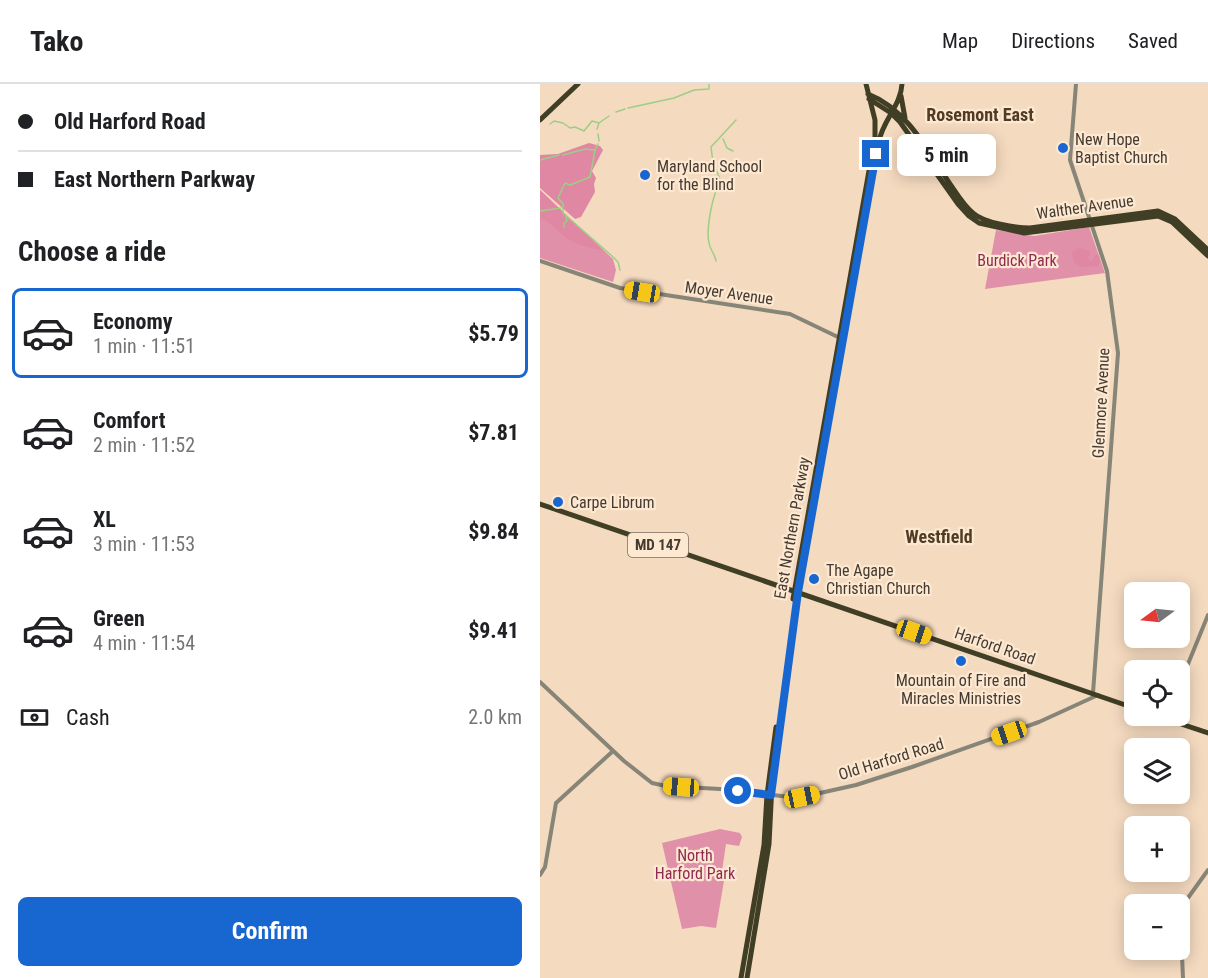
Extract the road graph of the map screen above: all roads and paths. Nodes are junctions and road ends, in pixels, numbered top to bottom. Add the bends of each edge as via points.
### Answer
1 (578, 84) edge
2 (867, 84) edge
3 (902, 84) edge
4 (1076, 84) edge
5 (868, 96) junction
6 (901, 96) junction
7 (892, 111) junction
8 (540, 120) edge
9 (905, 120) junction
10 (863, 216) junction
11 (1091, 222) junction
12 (1208, 250) edge
13 (1208, 256) edge
14 (540, 261) edge
15 (841, 338) junction
16 (540, 504) edge
17 (796, 592) junction
18 (1208, 615) edge
19 (1190, 660) edge
20 (540, 682) edge
21 (1096, 694) junction
22 (1124, 704) edge
23 (1190, 726) edge
24 (1208, 733) edge
25 (613, 751) junction
26 (769, 795) junction
27 (1208, 870) edge
28 (540, 875) edge
29 (741, 978) edge
30 (747, 978) edge
31 (1183, 978) edge

1 - 8 main road
2 - 5 main road, East Northern Parkway
3 - 6 main road
4 - 11 street, Glenmore Avenue via 1069,157
5 - 7 main road, Walther Avenue
5 - 10 main road, East Northern Parkway via 875,137
6 - 7 main road, East Northern Parkway
6 - 9 main road
7 - 9 main road, Walther Avenue
7 - 10 main road, East Northern Parkway via 881,132
7 - 11 main road, Walther Avenue via 958,204 976,222 1024,233
9 - 11 main road, Walther Avenue via 964,204 978,217 1026,228
10 - 15 main road, East Northern Parkway
11 - 12 main road, Walther Avenue via 1162,212 1178,221
11 - 13 main road, Walther Avenue via 1163,217
11 - 21 street, Glenmore Avenue via 1107,271 1118,353
14 - 15 street, Moyer Avenue via 615,287 790,314
15 - 17 main road, East Northern Parkway
16 - 17 main road, Harford Road / MD 147
17 - 21 main road, Harford Road / MD 147
17 - 26 main road, East Northern Parkway
18 - 19 street
20 - 25 street, Old Harford Road
21 - 22 main road, Harford Road / MD 147
21 - 26 street, Old Harford Road via 1009,733 860,783 802,797
23 - 24 main road
25 - 26 street, Old Harford Road via 647,780 660,785
25 - 28 street via 556,803 545,867
26 - 29 main road, East Northern Parkway
26 - 30 main road, East Northern Parkway via 769,844
27 - 31 street via 1180,909

